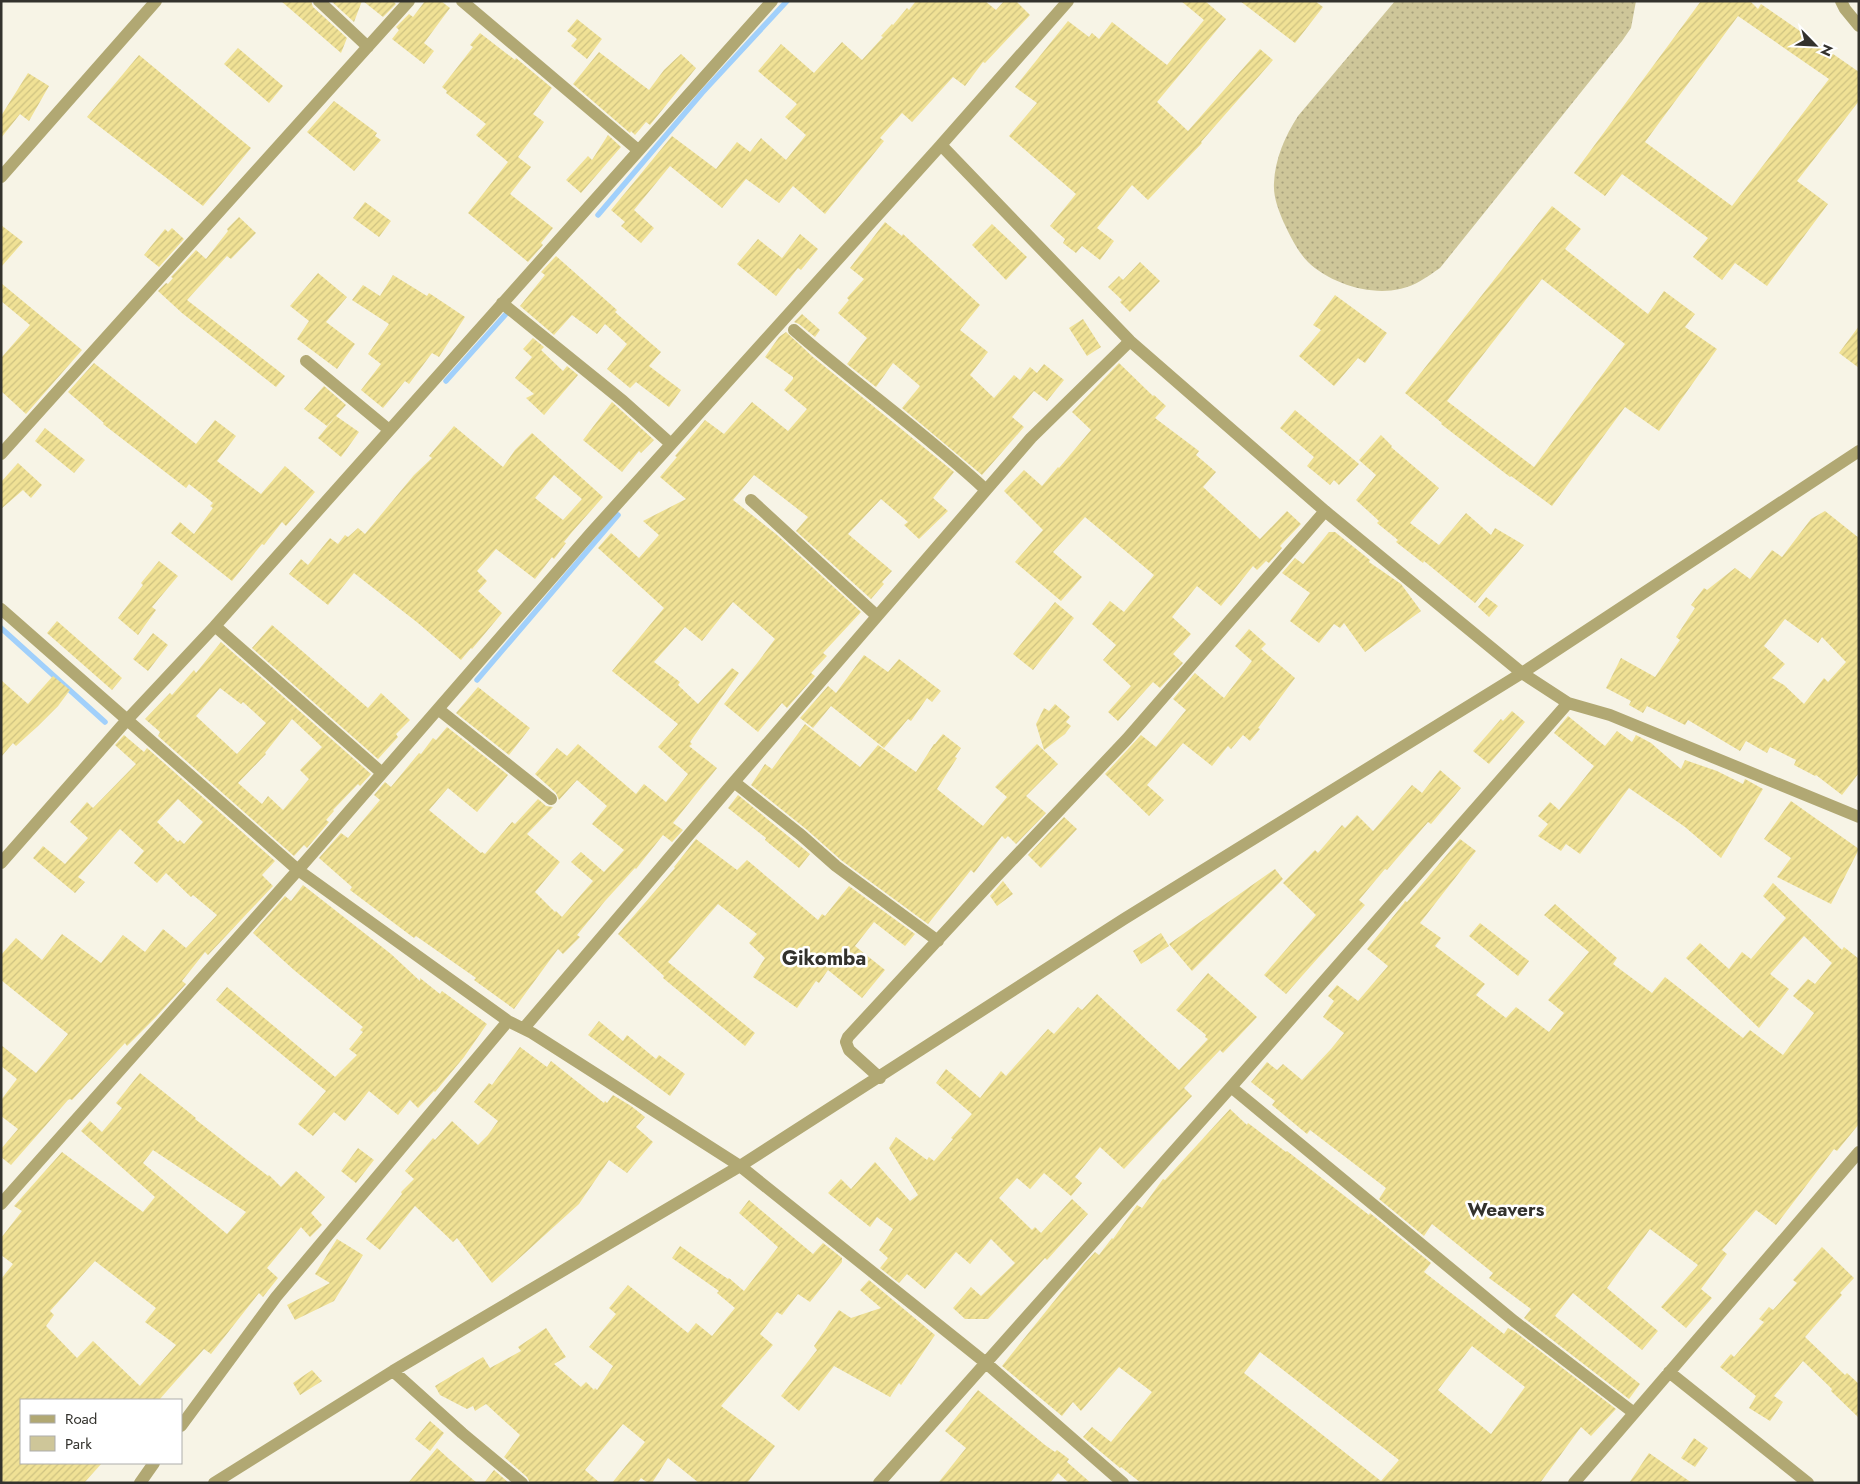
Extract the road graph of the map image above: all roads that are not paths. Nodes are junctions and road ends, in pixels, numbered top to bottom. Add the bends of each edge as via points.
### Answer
1 (156, 1) edge
2 (319, 1) edge
3 (409, 1) edge
4 (462, 1) edge
5 (772, 1) edge
6 (1068, 1) edge
7 (1841, 1) edge
8 (1859, 26) edge
9 (368, 47) junction
10 (940, 144) junction
11 (638, 150) junction
12 (1, 177) edge
13 (502, 302) junction
14 (794, 330) dead end
15 (1130, 341) junction
16 (306, 361) dead end
17 (388, 430) junction
18 (671, 444) junction
19 (1859, 451) edge
20 (1, 454) edge
21 (986, 490) junction
22 (750, 500) dead end
23 (1325, 511) junction
24 (1, 609) edge
25 (877, 616) junction
26 (215, 626) junction
27 (1522, 673) junction
28 (1568, 703) junction
29 (438, 708) junction
30 (126, 721) junction
31 (382, 773) junction
32 (734, 782) junction
33 (551, 799) dead end
34 (1859, 817) edge
35 (1, 863) edge
36 (298, 870) junction
37 (938, 941) junction
38 (508, 1022) junction
39 (524, 1028) junction
40 (880, 1078) junction
41 (1231, 1088) junction
42 (1859, 1152) edge
43 (740, 1166) junction
44 (1, 1204) edge
45 (986, 1364) junction
46 (393, 1371) junction
47 (1669, 1372) junction
48 (1634, 1413) junction
49 (182, 1425) edge
50 (153, 1464) edge
51 (140, 1483) edge
52 (214, 1483) edge
53 (522, 1483) edge
54 (879, 1483) edge
55 (1123, 1483) edge
56 (1574, 1483) edge
57 (1808, 1483) edge

1 - 12 street
2 - 9 street
3 - 9 street
4 - 11 street
5 - 11 street
6 - 10 street
7 - 8 street
9 - 20 street
10 - 15 street
10 - 18 street
11 - 13 street
13 - 17 street
13 - 18 street
14 - 21 street via 952,458
15 - 21 street via 1031,438
15 - 23 street
16 - 17 street
17 - 26 street
18 - 29 street
19 - 27 street
21 - 25 street
22 - 25 street
23 - 27 street
23 - 37 street via 1127,739
24 - 30 street
25 - 32 street
26 - 30 street
26 - 31 street
27 - 28 street
27 - 40 street via 1124,919
28 - 34 street via 1610,715
28 - 41 street
29 - 31 street
29 - 33 street
30 - 35 street
30 - 36 street
31 - 36 street
32 - 37 street via 836,866
32 - 39 street
36 - 38 street
36 - 44 street
37 - 40 street via 846,1042 849,1050
38 - 39 street
38 - 49 street via 276,1297
39 - 43 street
40 - 43 street
41 - 45 street
41 - 48 street via 1514,1320
42 - 47 street
43 - 45 street
43 - 46 street
45 - 54 street
45 - 55 street
46 - 52 street
46 - 53 street
47 - 48 street
47 - 57 street
48 - 56 street
50 - 51 street

